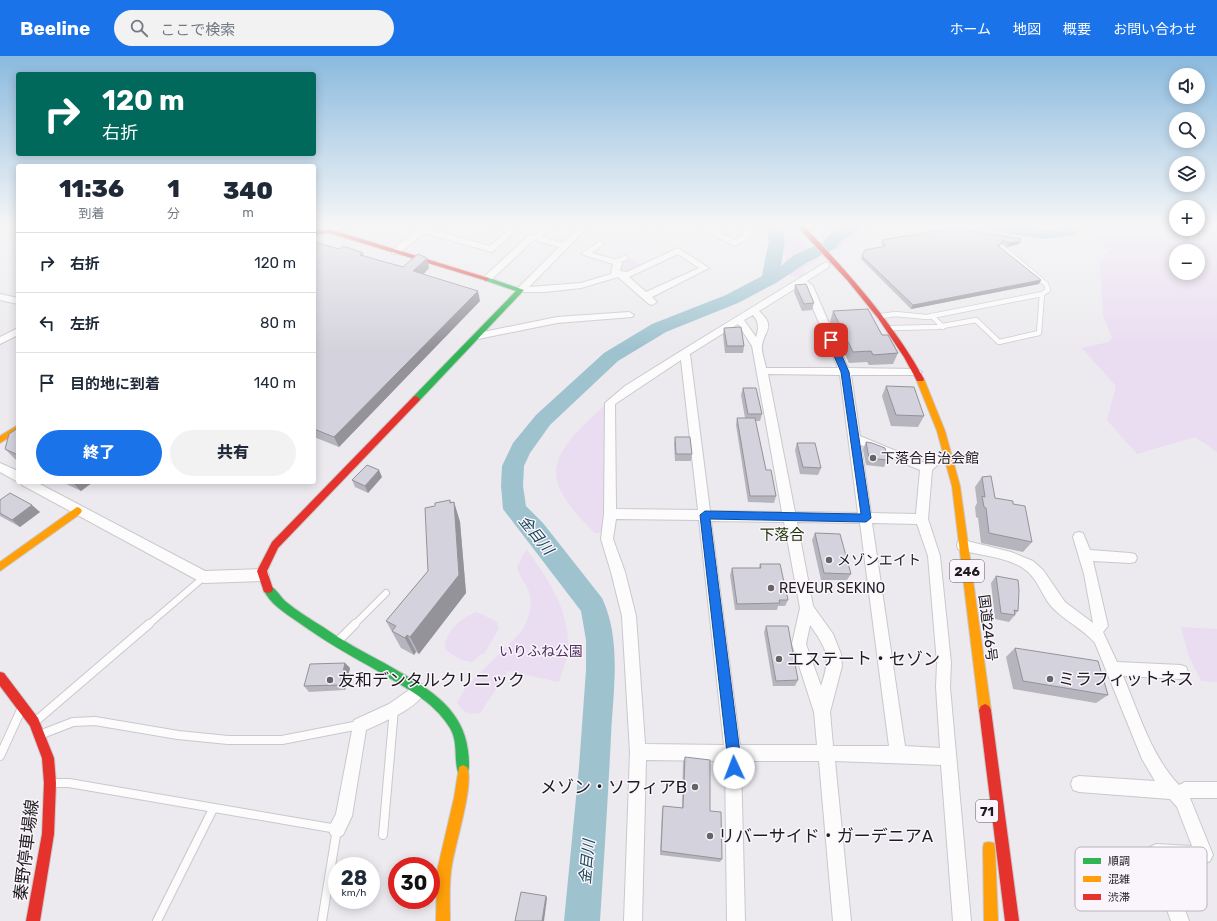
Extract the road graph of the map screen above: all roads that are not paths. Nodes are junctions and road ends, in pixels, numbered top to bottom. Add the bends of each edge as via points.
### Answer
1 (446, 266) edge
2 (500, 266) edge
3 (545, 266) edge
4 (618, 266) edge
5 (645, 266) edge
6 (702, 266) edge
7 (819, 266) edge
8 (833, 266) edge
9 (1025, 266) edge
10 (618, 274) junction
11 (488, 278) junction
12 (801, 280) junction
13 (521, 290) junction
14 (1042, 294) junction
15 (0, 297) edge
16 (16, 301) edge
17 (752, 310) junction
18 (629, 315) dead end
19 (881, 316) junction
20 (932, 316) junction
21 (738, 319) junction
22 (943, 327) junction
23 (890, 328) junction
24 (16, 332) edge
25 (478, 336) junction
26 (0, 341) edge
27 (757, 346) junction
28 (685, 353) junction
29 (762, 371) junction
30 (845, 372) junction
31 (917, 372) junction
32 (16, 429) edge
33 (0, 440) edge
34 (856, 440) junction
35 (937, 460) dead end
36 (0, 467) edge
37 (926, 468) junction
38 (16, 476) edge
39 (30, 484) edge
40 (77, 510) junction
41 (610, 514) junction
42 (705, 515) junction
43 (790, 517) junction
44 (866, 518) junction
45 (922, 519) junction
46 (1079, 537) dead end
47 (963, 545) junction
48 (1085, 555) junction
49 (1130, 558) dead end
50 (0, 567) edge
51 (262, 575) junction
52 (204, 577) junction
53 (386, 593) dead end
54 (808, 608) junction
55 (1093, 631) junction
56 (336, 642) junction
57 (1113, 669) junction
58 (1181, 672) dead end
59 (0, 677) edge
60 (419, 690) junction
61 (984, 701) junction
62 (22, 706) junction
63 (394, 709) junction
64 (822, 712) junction
65 (34, 722) junction
66 (359, 725) junction
67 (40, 735) junction
68 (638, 752) junction
69 (734, 753) junction
70 (827, 754) junction
71 (898, 754) junction
72 (0, 756) edge
73 (949, 757) junction
74 (50, 783) junction
75 (1079, 784) dead end
76 (1217, 790) edge
77 (1175, 793) junction
78 (987, 803) dead end
79 (213, 808) junction
80 (337, 829) junction
81 (383, 835) dead end
82 (988, 835) dead end
83 (1201, 847) edge
84 (1006, 872) junction
85 (1177, 911) edge
86 (33, 921) edge
87 (157, 921) edge
88 (322, 921) edge
89 (443, 921) edge
90 (632, 921) edge
91 (736, 921) edge
92 (842, 921) edge
93 (962, 921) edge
94 (991, 921) edge
95 (1012, 921) edge
96 (1019, 921) edge
97 (1180, 921) edge

1 - 11 main road
2 - 11 street
3 - 13 street
4 - 10 street
5 - 10 street via 628,274
6 - 10 street via 705,268 649,299
7 - 12 street
8 - 19 main road, 国道246号 / 246
9 - 14 lane via 1046,284 1048,289
10 - 13 street via 587,285
11 - 13 main road
12 - 17 street
12 - 30 street via 808,286
13 - 25 main road
14 - 20 lane
14 - 22 lane via 1039,333 999,342 976,320
15 - 16 street
17 - 21 street
17 - 27 street via 761,318 764,329
18 - 25 street via 556,320
19 - 20 lane
19 - 23 main road, 国道246号 / 246
20 - 22 lane
21 - 27 street
21 - 28 street
22 - 23 lane
23 - 31 main road, 国道246号 / 246
24 - 26 street
25 - 51 main road via 275,545
27 - 29 street
28 - 41 street via 610,403
28 - 42 street
29 - 30 street
29 - 43 street
30 - 31 street
30 - 34 street
31 - 47 main road, 国道246号 / 246 via 934,408 944,438 956,486
32 - 33 main road
34 - 37 street via 863,440
34 - 44 street
35 - 37 street
36 - 38 street
37 - 45 street
39 - 40 street
40 - 50 main road
40 - 52 street
41 - 42 street
41 - 68 street via 607,539 629,616
42 - 43 street
42 - 69 street
43 - 44 street
43 - 54 street
44 - 45 street
44 - 71 street
45 - 73 street via 934,556 944,663 943,687
46 - 48 street
47 - 55 street via 1025,561 1037,571 1059,605
47 - 61 main road, 国道246号 / 246
48 - 49 street
48 - 55 street via 1100,626
51 - 52 street
51 - 56 main road via 263,583 282,604
52 - 65 lane
53 - 56 lane
54 - 64 street via 799,644
54 - 64 street via 834,654 835,666
55 - 57 street via 1100,639
56 - 60 main road
57 - 58 street
57 - 77 street via 1148,753 1162,780
59 - 62 main road, 秦野停車場線
60 - 63 street
60 - 89 main road via 442,707 456,727 463,750 464,783 447,856
61 - 78 main road, 71
61 - 84 main road, 国道246号 / 246
62 - 65 main road, 秦野停車場線
62 - 72 lane
63 - 66 street
63 - 81 lane
64 - 70 street
65 - 67 main road, 秦野停車場線
66 - 67 lane via 282,740 228,740 178,735 96,721 73,722
66 - 80 street via 344,816
67 - 74 main road, 秦野停車場線 via 48,758
68 - 69 street
68 - 90 street
69 - 70 street
69 - 91 street
70 - 71 street
70 - 92 street
71 - 73 street
73 - 93 street
74 - 79 lane via 69,782
74 - 86 main road, 秦野停車場線 via 48,834
75 - 77 street
76 - 77 street via 1184,790
77 - 83 street via 1183,801
79 - 80 lane
79 - 87 lane
80 - 88 lane
82 - 94 main road, 71
84 - 95 main road, 国道246号 / 246
84 - 96 main road
85 - 97 street

